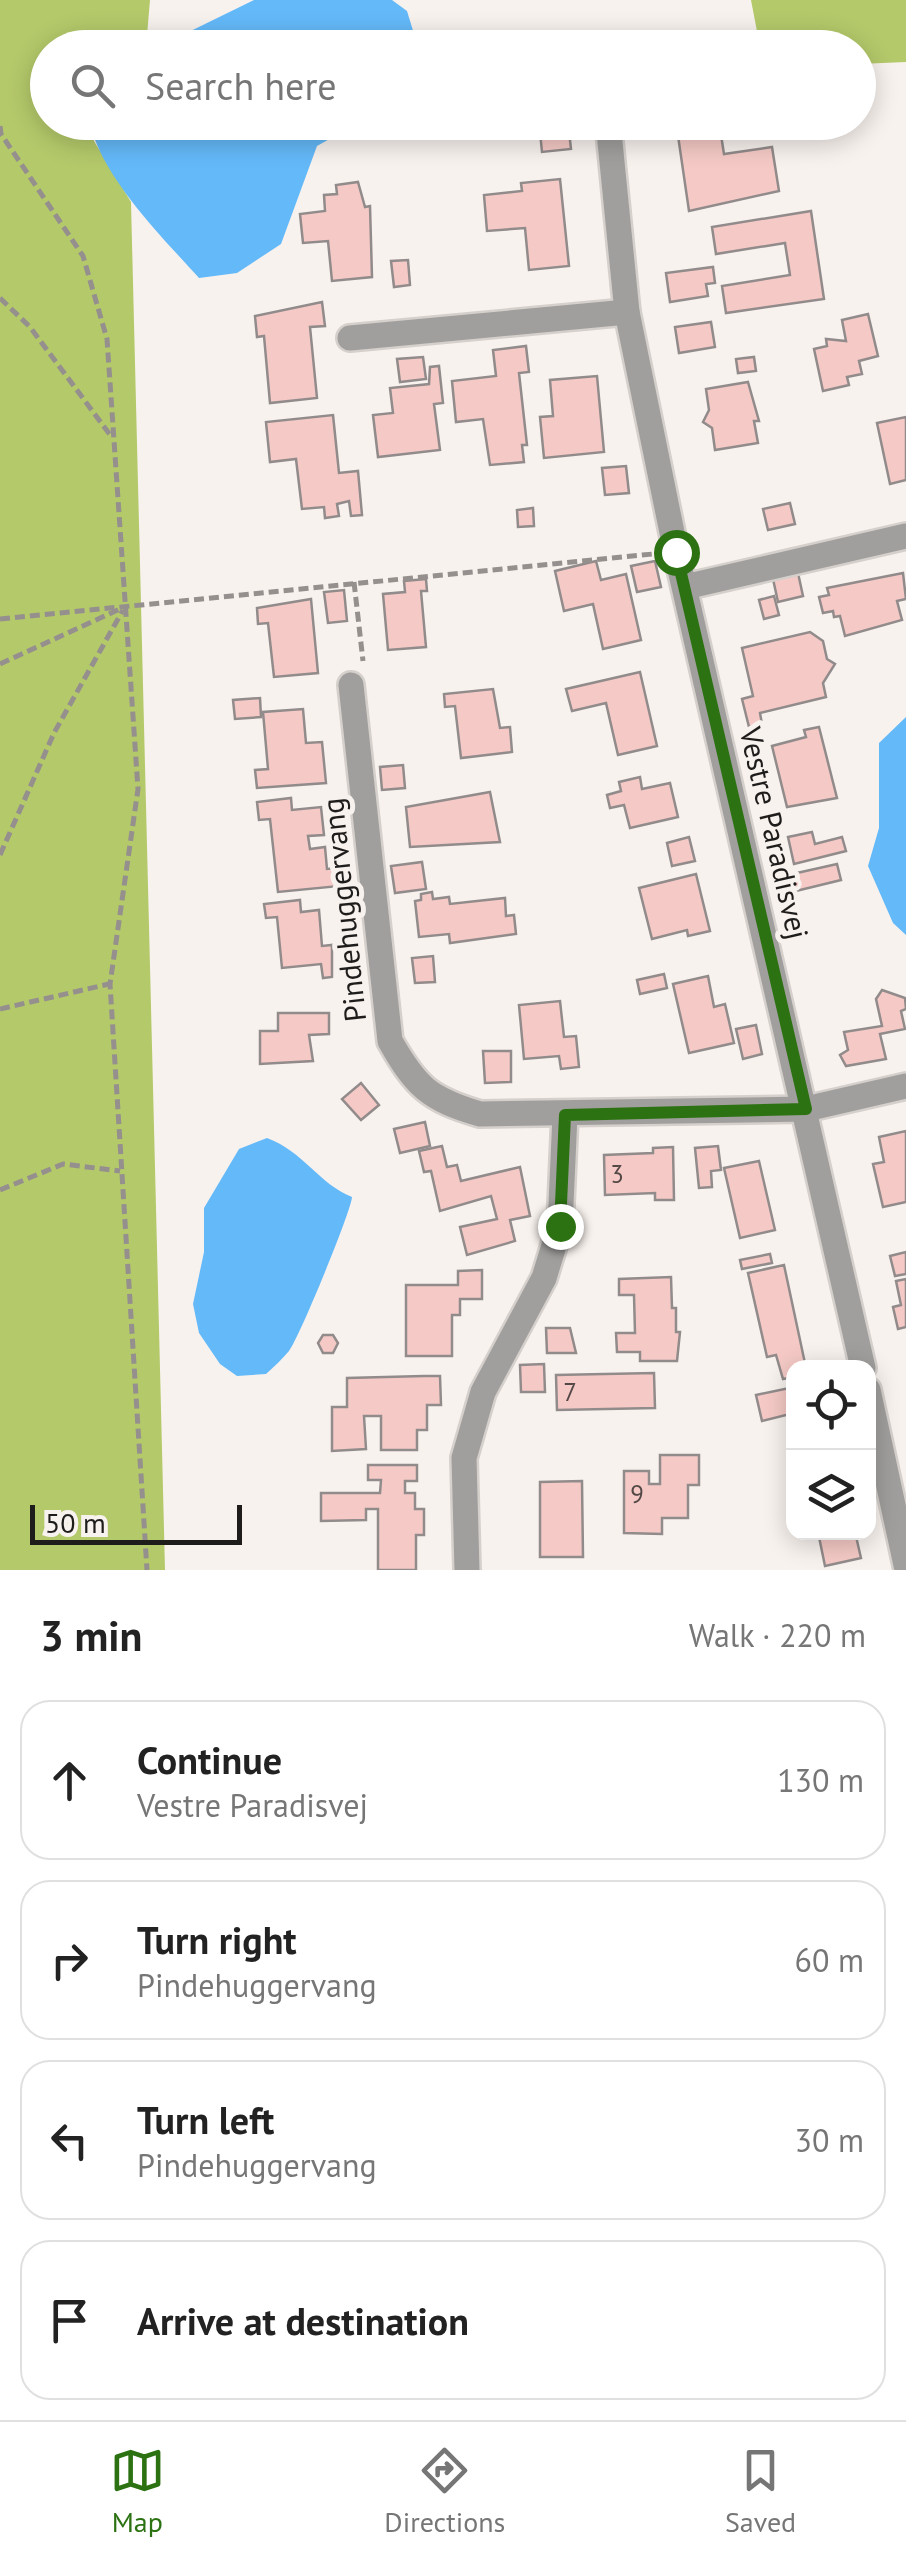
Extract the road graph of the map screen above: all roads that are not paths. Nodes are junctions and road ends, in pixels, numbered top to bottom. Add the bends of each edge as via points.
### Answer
1 (610, 140) edge
2 (627, 312) junction
3 (350, 338) dead end
4 (906, 536) edge
5 (685, 587) junction
6 (351, 685) road end
7 (906, 1086) edge
8 (806, 1109) junction
9 (565, 1115) junction
10 (862, 1360) edge
11 (876, 1424) edge
12 (905, 1549) edge
13 (467, 1570) edge

1 - 2 street, Vestre Paradisvej
2 - 3 street
2 - 5 street, Vestre Paradisvej
4 - 5 street
5 - 8 street, Vestre Paradisvej
6 - 9 street, Pindehuggervang via 390,1041 411,1078 440,1102 480,1114
7 - 8 street, Pindehuggervang
8 - 9 street, Pindehuggervang
8 - 10 street, Vestre Paradisvej
9 - 13 street via 560,1226 544,1278 483,1392 464,1458
11 - 12 street

